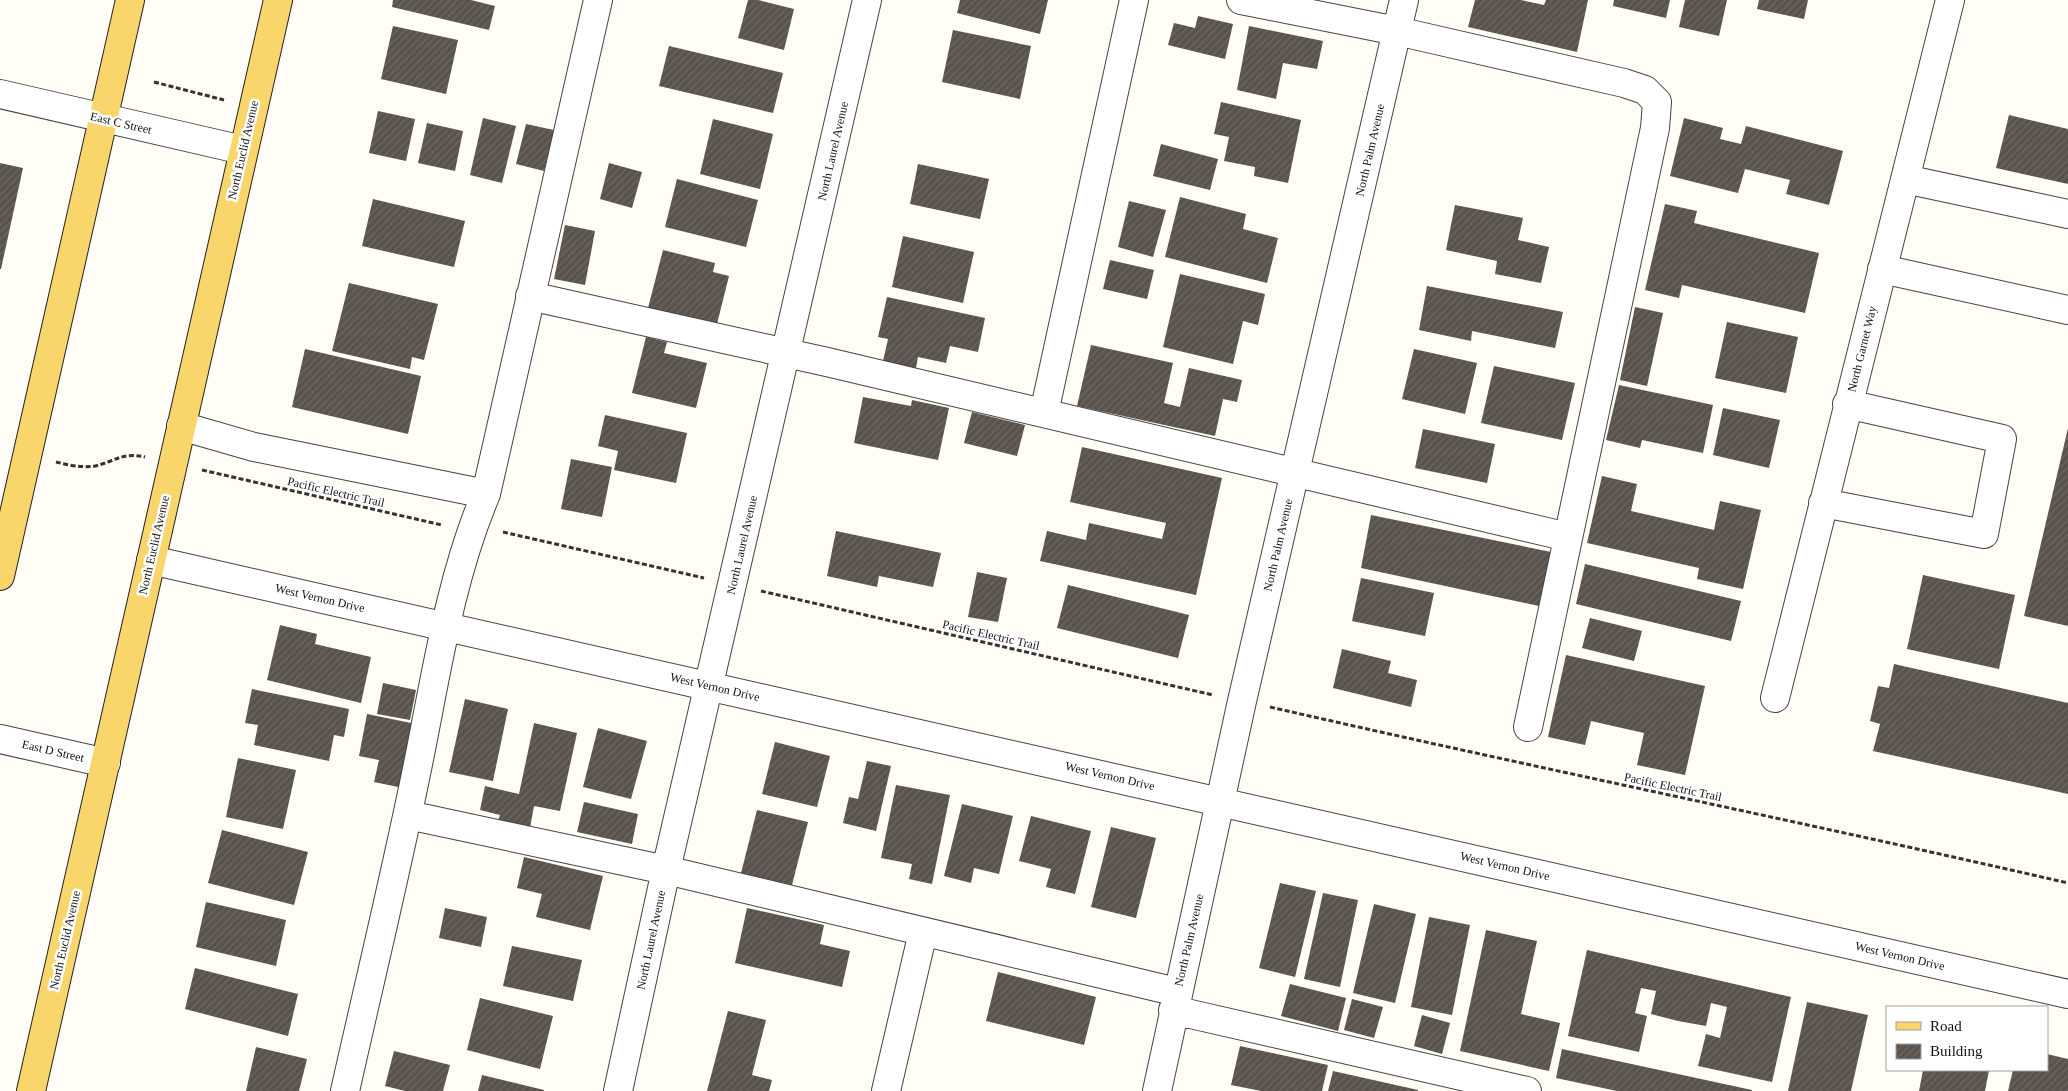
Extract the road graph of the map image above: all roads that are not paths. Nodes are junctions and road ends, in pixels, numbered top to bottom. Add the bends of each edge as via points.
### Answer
1 (130, 0) edge
2 (278, 0) edge
3 (598, 0) edge
4 (867, 0) edge
5 (1134, 0) edge
6 (1241, 0) edge
7 (1404, 0) edge
8 (1950, 0) edge
9 (1397, 31) junction
10 (0, 94) edge
11 (103, 119) junction
12 (243, 150) junction
13 (1905, 179) junction
14 (2068, 214) edge
15 (1882, 269) junction
16 (530, 296) junction
17 (2068, 310) edge
18 (786, 352) junction
19 (1847, 404) junction
20 (1044, 413) junction
21 (181, 426) junction
22 (1295, 472) junction
23 (486, 494) junction
24 (1823, 503) junction
25 (1568, 537) junction
26 (151, 560) junction
27 (0, 576) edge
28 (446, 627) junction
29 (710, 686) junction
30 (1774, 698) dead end
31 (1528, 726) dead end
32 (0, 739) edge
33 (106, 763) junction
34 (1220, 801) junction
35 (408, 815) junction
36 (666, 870) junction
37 (923, 932) junction
38 (2068, 994) edge
39 (1175, 1001) junction
40 (31, 1091) edge
41 (345, 1091) edge
42 (618, 1091) edge
43 (886, 1091) edge
44 (1157, 1091) edge
45 (1526, 1091) edge

1 - 11 main road
2 - 12 main road, North Euclid Avenue
3 - 16 street
4 - 18 street, North Laurel Avenue
5 - 20 street
6 - 9 street
7 - 9 street, North Palm Avenue
8 - 13 street, North Garnet Way
9 - 22 street, North Palm Avenue
9 - 25 street via 1624,83 1645,90 1656,102 1655,128
10 - 11 street, East C Street
11 - 12 street, East C Street
11 - 27 main road
12 - 21 main road, North Euclid Avenue
13 - 14 street
13 - 15 street, North Garnet Way
15 - 17 street
15 - 19 street, North Garnet Way
16 - 18 street
16 - 23 street
18 - 20 street
18 - 29 street, North Laurel Avenue
19 - 24 street, North Garnet Way
19 - 24 street via 2002,439 1984,534
20 - 22 street
21 - 23 street via 254,447
21 - 26 main road, North Euclid Avenue
22 - 25 street
22 - 34 street, North Palm Avenue
23 - 28 street via 471,528
24 - 30 street, North Garnet Way
25 - 31 street
26 - 28 street, West Vernon Drive
26 - 33 main road, North Euclid Avenue
28 - 29 street, West Vernon Drive
28 - 35 street
29 - 34 street, West Vernon Drive
29 - 36 street, North Laurel Avenue
32 - 33 street, East D Street
33 - 40 main road, North Euclid Avenue
34 - 38 street, West Vernon Drive
34 - 39 street, North Palm Avenue
35 - 36 street
35 - 41 street
36 - 37 street
36 - 42 street, North Laurel Avenue
37 - 39 street
37 - 43 street
39 - 44 street, North Palm Avenue
39 - 45 street

